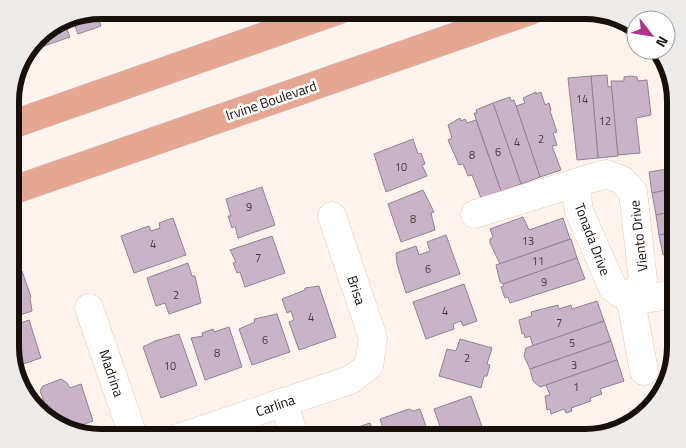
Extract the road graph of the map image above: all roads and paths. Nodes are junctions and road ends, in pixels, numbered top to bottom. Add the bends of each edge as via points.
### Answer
1 (314, 19) edge
2 (506, 19) edge
3 (19, 123) edge
4 (575, 183) junction
5 (19, 188) edge
6 (475, 214) dead end
7 (332, 216) dead end
8 (667, 295) edge
9 (631, 301) junction
10 (89, 308) dead end
11 (369, 366) joint
12 (644, 370) dead end
13 (284, 402) junction
14 (131, 429) edge
15 (204, 429) edge
16 (292, 429) edge

1 - 3 main road
2 - 5 main road, Irvine Boulevard
4 - 6 street, Tonada Drive
4 - 9 street, Tonada Drive via 579,211 613,288
4 - 9 street, Viento Drive via 606,174 622,180 633,192 643,280
7 - 11 street, Brisa via 373,338
8 - 9 street
9 - 12 street
10 - 14 street, Madrina
11 - 13 street, Carlina via 350,380
13 - 15 street, Carlina
13 - 16 street

